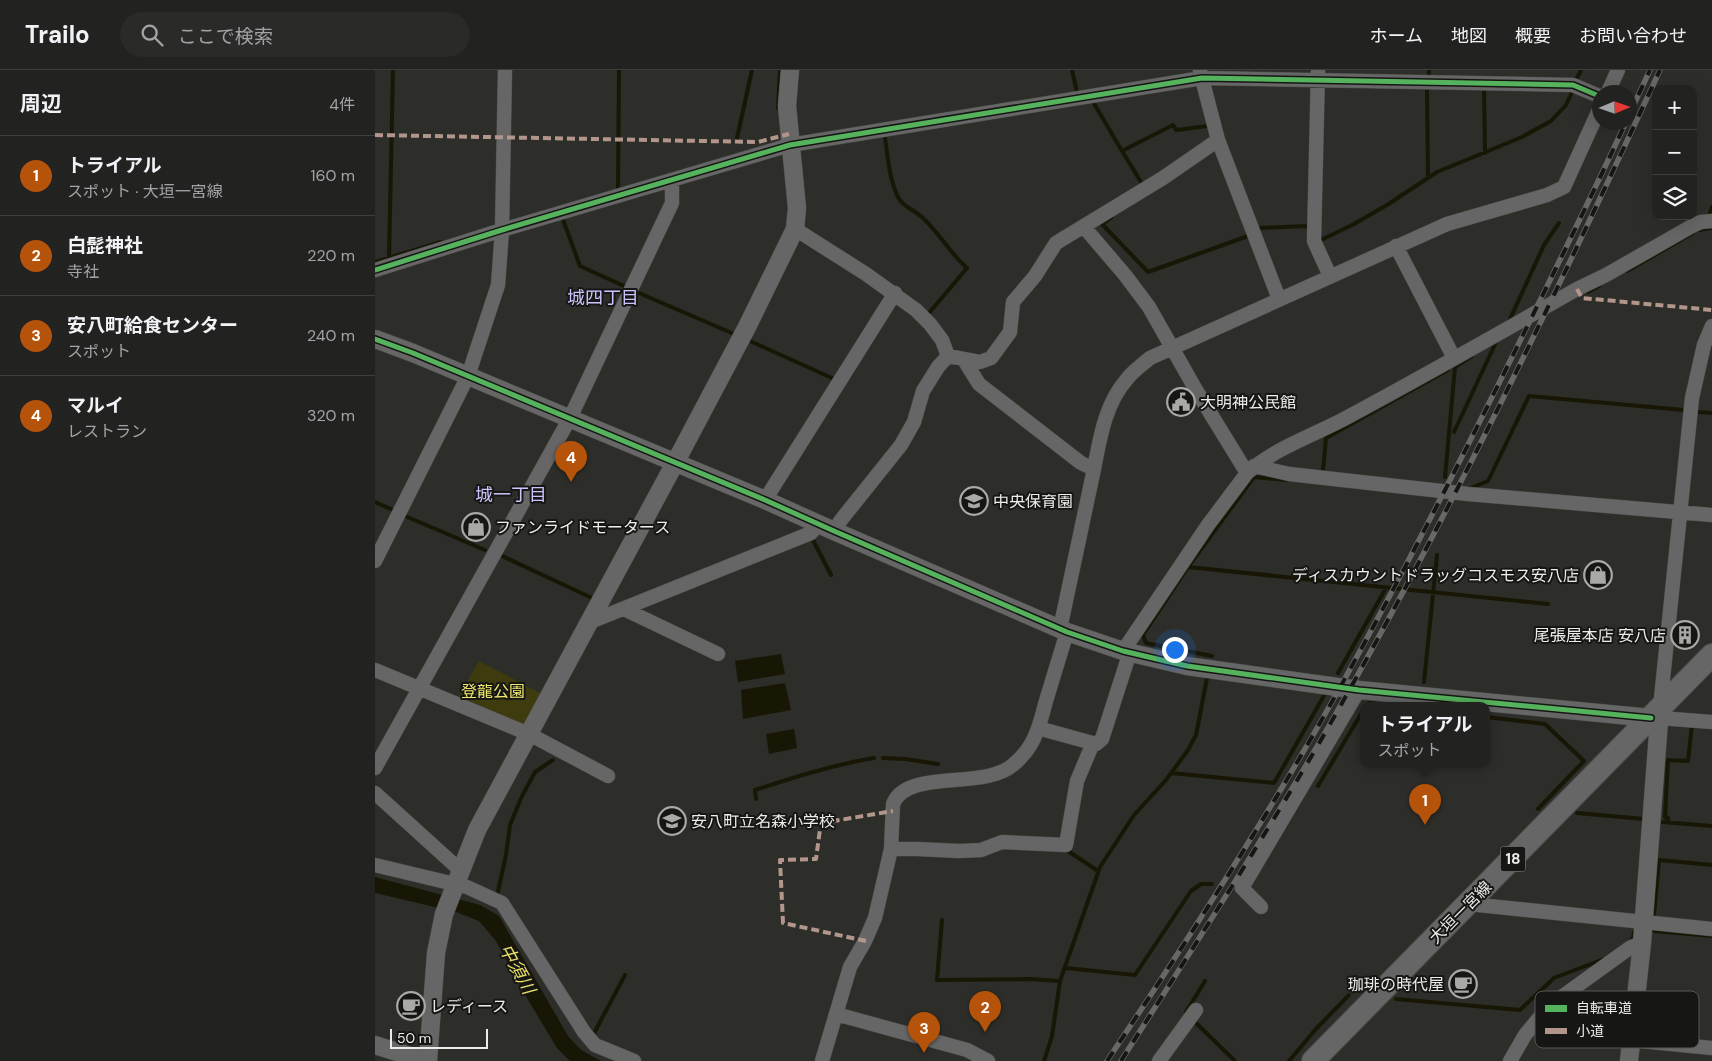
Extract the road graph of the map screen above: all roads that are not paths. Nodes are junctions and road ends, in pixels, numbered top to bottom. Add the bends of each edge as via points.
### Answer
1 (505, 70) edge
2 (790, 70) edge
3 (1618, 70) edge
4 (1201, 74) edge
5 (1318, 75) edge
6 (1508, 77) edge
7 (1610, 85) edge
8 (1592, 93) edge
9 (1592, 126) edge
10 (1218, 140) junction
11 (790, 145) junction
12 (672, 180) junction
13 (1712, 220) edge
14 (1084, 227) junction
15 (795, 229) junction
16 (503, 230) junction
17 (1396, 246) junction
18 (375, 270) edge
19 (1329, 276) junction
20 (895, 293) junction
21 (1279, 299) junction
22 (1712, 326) edge
23 (375, 339) edge
24 (1172, 347) junction
25 (948, 356) junction
26 (1454, 358) junction
27 (964, 360) junction
28 (468, 376) junction
29 (570, 418) junction
30 (675, 463) junction
31 (1094, 469) junction
32 (1251, 469) junction
33 (765, 500) junction
34 (1680, 512) junction
35 (1712, 515) edge
36 (826, 528) junction
37 (375, 561) edge
38 (624, 609) junction
39 (590, 622) junction
40 (1063, 630) junction
41 (1126, 652) junction
42 (718, 654) dead end
43 (1712, 655) edge
44 (375, 670) edge
45 (419, 688) junction
46 (1359, 690) junction
47 (1657, 715) junction
48 (1712, 722) edge
49 (1038, 728) junction
50 (529, 734) junction
51 (1093, 743) junction
52 (375, 768) edge
53 (608, 776) dead end
54 (375, 793) edge
55 (891, 849) junction
56 (375, 865) edge
57 (455, 882) junction
58 (1469, 904) junction
59 (1261, 907) dead end
60 (1643, 922) junction
61 (1712, 929) edge
62 (1642, 943) junction
63 (1570, 991) edge
64 (1637, 991) edge
65 (1196, 1010) dead end
66 (836, 1014) junction
67 (1535, 1024) edge
68 (375, 1046) edge
69 (1699, 1047) edge
70 (1630, 1048) edge
71 (1712, 1048) edge
72 (427, 1061) edge
73 (634, 1061) edge
74 (822, 1061) edge
75 (988, 1061) edge
76 (1159, 1061) edge
77 (1313, 1061) edge
78 (1510, 1061) edge
79 (1629, 1061) edge

1 - 16 street
2 - 11 street via 787,106
3 - 7 street
4 - 5 street
4 - 10 street
4 - 11 street
5 - 6 street
5 - 19 street via 1314,241
6 - 8 street via 1573,85
9 - 17 street via 1564,188 1447,224
10 - 14 street
10 - 21 street
11 - 12 street
11 - 15 street via 797,208
12 - 16 street
12 - 29 street via 671,203
13 - 26 street via 1692,226
14 - 24 street via 1149,307
14 - 27 street via 1056,243 1013,302 1009,332 991,358 980,362
15 - 20 street
15 - 30 street
16 - 18 street
16 - 28 street via 498,285
17 - 19 street
17 - 26 street
19 - 21 street
20 - 25 street via 930,324 942,340
20 - 33 street
21 - 24 street
22 - 34 street via 1704,345 1692,398
23 - 28 street
24 - 31 street via 1150,358 1126,379 1111,404 1102,429
24 - 32 street via 1196,390
25 - 27 street
25 - 36 street via 923,391 901,445 841,520
26 - 32 street
27 - 31 street via 979,384 1081,463
28 - 29 street
28 - 37 street
29 - 30 street
29 - 45 street
30 - 33 street
30 - 39 street
31 - 40 street
32 - 34 street via 1449,492
32 - 41 street via 1208,525
33 - 36 street
34 - 35 street
34 - 47 street
36 - 38 street
36 - 40 street
38 - 39 street
38 - 42 street
39 - 50 street
40 - 41 street
40 - 49 street
41 - 46 street via 1187,666
41 - 51 street via 1102,739
43 - 47 main road, 大垣一宮線 / 18
44 - 45 street
45 - 50 street
45 - 52 street
46 - 47 street
46 - 59 street via 1242,888
47 - 48 street
47 - 58 main road, 大垣一宮線 / 18
47 - 60 street
49 - 51 street
49 - 55 street via 1023,755 1001,773 987,778 919,785 900,793 893,804
50 - 53 street
50 - 57 street via 477,830
51 - 55 street via 1077,781 1066,845 1002,842 981,850
54 - 57 street
55 - 66 street via 875,918 850,967
56 - 57 street
57 - 72 street via 435,953
57 - 73 street via 502,903 584,1032 595,1045
58 - 60 street
58 - 77 main road, 大垣一宮線 / 18
60 - 61 street
60 - 62 street
62 - 63 street via 1631,947
62 - 64 street
65 - 76 street
66 - 74 street
66 - 75 street via 967,1050
67 - 78 street
68 - 72 street
69 - 71 street
70 - 79 street

